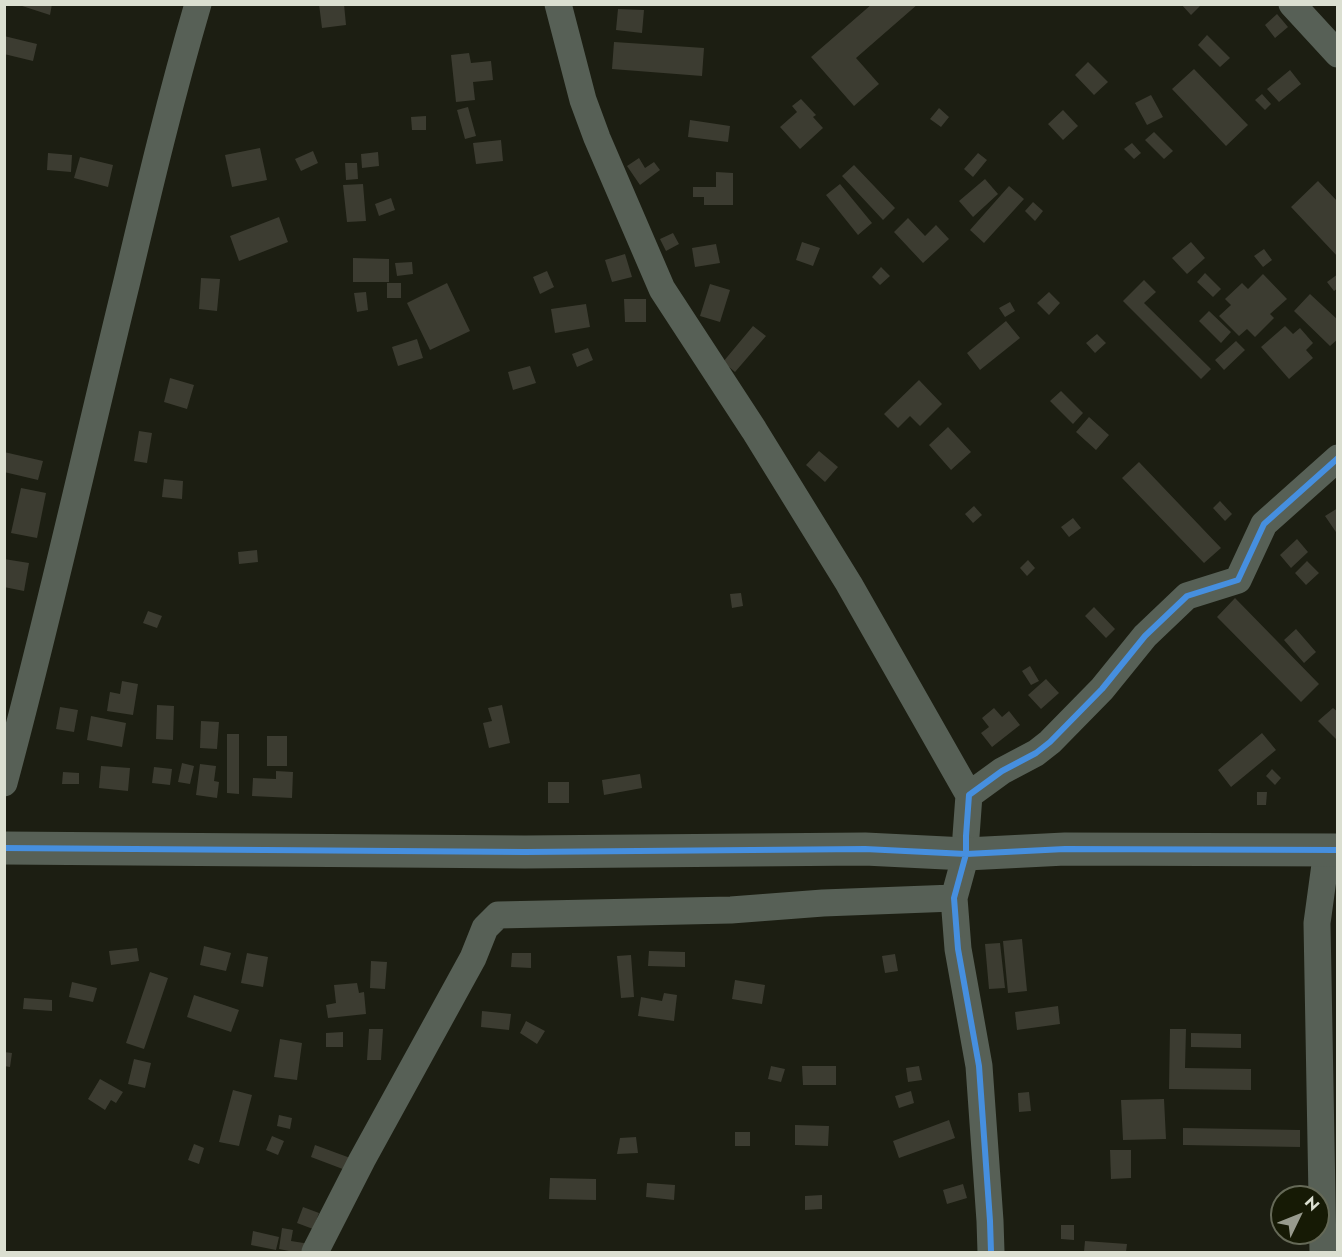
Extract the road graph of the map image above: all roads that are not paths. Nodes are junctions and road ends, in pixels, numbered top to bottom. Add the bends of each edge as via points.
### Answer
1 (198, 4) edge
2 (558, 4) edge
3 (1292, 4) edge
4 (1337, 53) edge
5 (1338, 458) edge
6 (4, 783) edge
7 (969, 795) junction
8 (4, 848) edge
9 (1332, 850) edge
10 (966, 854) junction
11 (954, 898) junction
12 (315, 1252) edge
13 (991, 1252) edge
14 (1323, 1252) edge

1 - 6 street via 152,176
2 - 7 street via 583,100 662,289 849,584
3 - 4 street
5 - 7 street via 1264,524 1238,580 1187,596 1145,636 1102,689 1050,742
7 - 10 street
8 - 10 street via 490,852 865,849
9 - 10 street via 1065,849
9 - 14 street via 1317,923
10 - 11 street
11 - 12 street via 731,910 498,915 485,928
11 - 13 street via 958,950 979,1066

